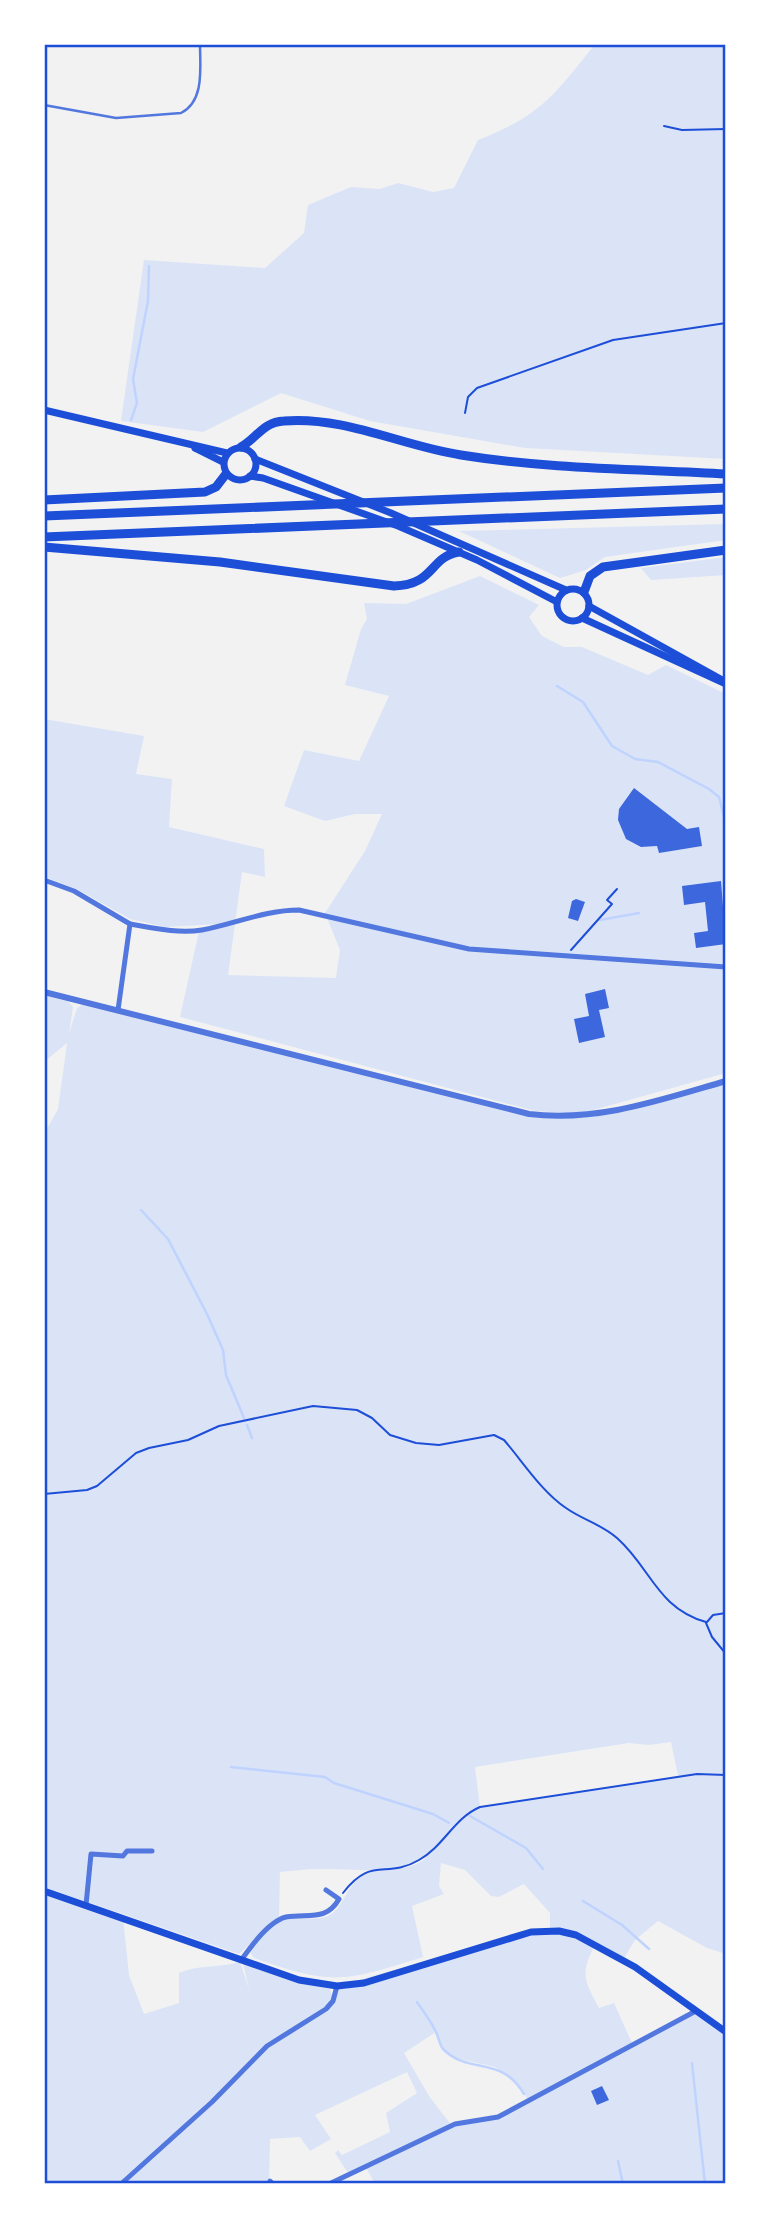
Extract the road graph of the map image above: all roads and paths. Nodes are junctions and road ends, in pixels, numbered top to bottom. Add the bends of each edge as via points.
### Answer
1 (200, 44) edge
2 (44, 105) edge
3 (664, 126) dead end
4 (726, 129) edge
5 (726, 323) edge
6 (44, 410) edge
7 (465, 413) dead end
8 (194, 447) junction
9 (241, 447) junction
10 (227, 453) junction
11 (256, 460) junction
12 (223, 461) junction
13 (226, 474) junction
14 (726, 474) edge
15 (250, 476) junction
16 (726, 488) edge
17 (44, 500) edge
18 (726, 509) edge
19 (44, 516) edge
20 (44, 537) edge
21 (44, 547) edge
22 (726, 550) edge
23 (459, 552) junction
24 (566, 590) junction
25 (583, 592) junction
26 (557, 602) junction
27 (589, 606) junction
28 (583, 618) junction
29 (726, 683) edge
30 (44, 880) edge
31 (617, 889) dead end
32 (130, 924) junction
33 (565, 956) junction
34 (726, 967) edge
35 (44, 992) edge
36 (118, 1010) junction
37 (726, 1081) edge
38 (44, 1494) edge
39 (726, 1613) edge
40 (706, 1622) junction
41 (726, 1654) edge
42 (726, 1687) edge
43 (726, 1716) edge
44 (726, 1775) edge
45 (152, 1851) dead end
46 (326, 1889) dead end
47 (44, 1891) edge
48 (339, 1899) junction
49 (86, 1905) junction
50 (242, 1959) junction
51 (337, 1986) junction
52 (694, 2012) junction
53 (726, 2032) edge
54 (121, 2184) edge
55 (329, 2184) edge

1 - 2 lane via 197,98 181,113 116,118
3 - 4 path
5 - 7 path via 613,340 477,388 468,397
6 - 8 main road
8 - 10 main road
8 - 12 main road
9 - 10 main road
9 - 11 main road
9 - 14 highway via 269,424 313,420 486,459
10 - 12 main road
11 - 15 main road
11 - 24 main road
12 - 13 main road
13 - 15 main road via 235,480
13 - 17 highway via 205,492
15 - 23 main road
16 - 19 highway
18 - 20 highway
21 - 23 highway via 220,562 394,586 422,580 443,557
22 - 25 highway via 603,566 590,576
23 - 26 main road
24 - 25 main road
24 - 26 main road
25 - 27 main road
26 - 28 main road via 564,619
27 - 28 main road
27 - 29 main road
28 - 29 main road
30 - 32 street via 74,891
31 - 33 path via 607,900 612,904
32 - 33 street via 199,931 299,909 469,949
32 - 36 street
33 - 34 street
35 - 36 street
36 - 37 street via 529,1114 604,1114
38 - 40 path via 87,1490 136,1453 284,1411 324,1406 357,1410 388,1434 430,1445 494,1435 504,1440 565,1508 597,1522 619,1539 663,1598
39 - 40 path
40 - 41 path
42 - 43 path
44 - 48 path via 696,1774 480,1807 467,1812 422,1859 406,1867 363,1872
45 - 49 street via 127,1851 122,1856 91,1854
46 - 48 street
47 - 49 main road
48 - 50 street via 323,1915 279,1920
49 - 50 main road
50 - 51 main road via 299,1980
51 - 52 main road via 375,1980 531,1932 559,1931 576,1935 635,1967
51 - 54 street via 326,2009 267,2046
52 - 53 main road
52 - 55 street via 498,2117 455,2124

